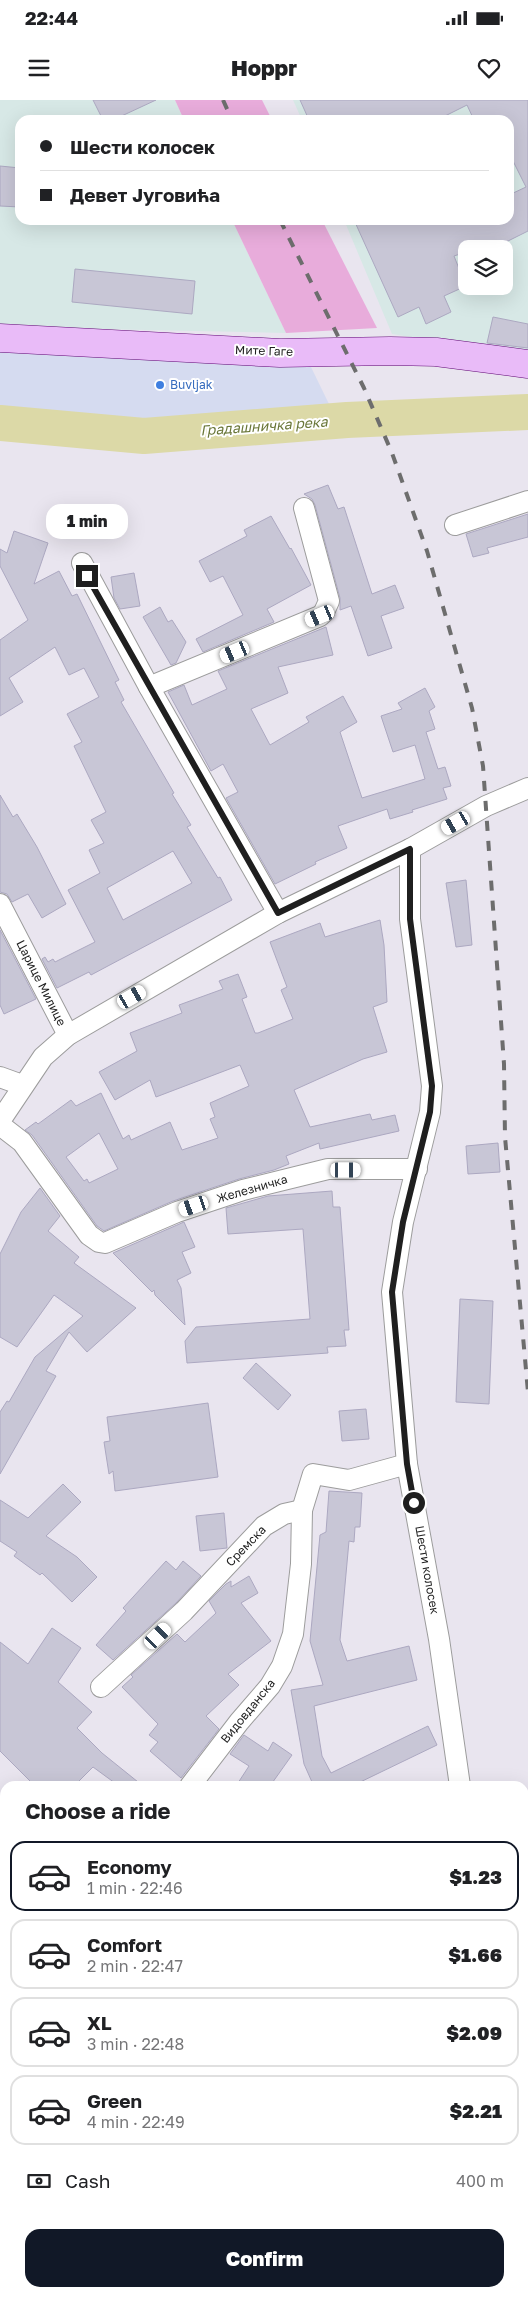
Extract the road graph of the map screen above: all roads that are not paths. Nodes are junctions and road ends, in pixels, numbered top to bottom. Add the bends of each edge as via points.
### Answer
1 (0, 338) edge
2 (528, 364) edge
3 (528, 500) edge
4 (304, 508) dead end
5 (455, 525) dead end
6 (82, 563) dead end
7 (149, 687) junction
8 (528, 788) edge
9 (410, 849) junction
10 (0, 904) edge
11 (278, 913) junction
12 (68, 1035) junction
13 (0, 1077) edge
14 (22, 1085) junction
15 (0, 1121) edge
16 (0, 1125) edge
17 (417, 1169) junction
18 (407, 1464) junction
19 (302, 1510) junction
20 (101, 1687) dead end
21 (194, 1781) edge
22 (459, 1781) edge

1 - 2 main road, Мите Гаге via 280,352 436,352
3 - 5 street
4 - 7 street via 329,601 324,612
6 - 7 street
7 - 11 street
8 - 9 street via 486,806
9 - 11 street
9 - 17 street, Шести колосек via 410,919 432,1086 430,1112
10 - 12 street, Царице Милице
11 - 12 street
12 - 14 street via 43,1057
13 - 14 street
14 - 15 street
16 - 17 street, Железничка via 22,1142 89,1235 105,1243 177,1212 243,1190 328,1170
17 - 18 street, Шести колосек via 403,1222 392,1292
18 - 19 street via 349,1480 313,1474
18 - 22 street, Шести колосек via 439,1639
19 - 20 street, Сремска via 284,1514 264,1526 184,1611
19 - 21 street, Видовданска via 301,1564 293,1634 282,1666 270,1686

